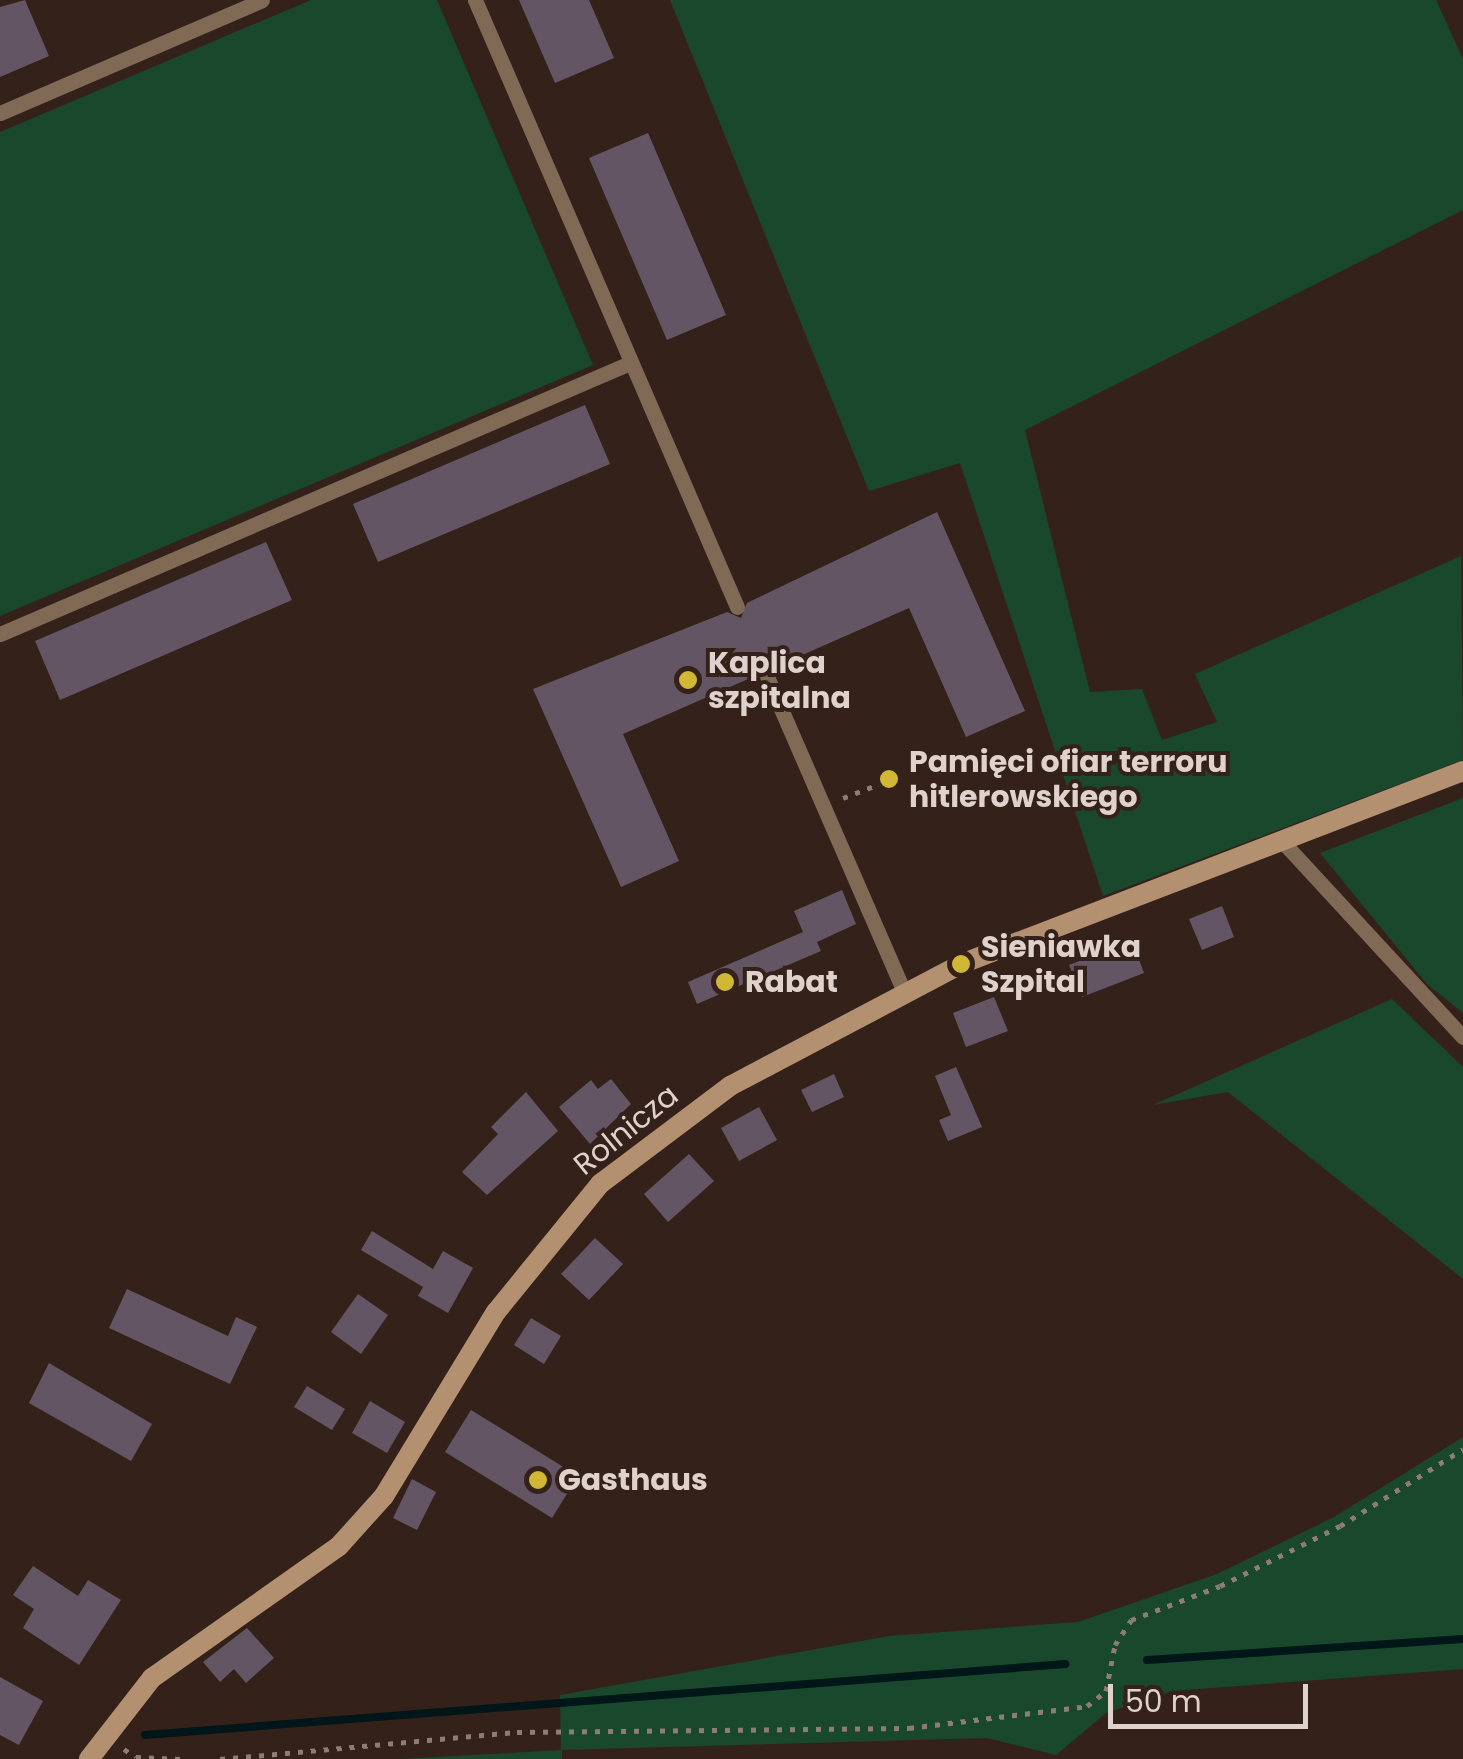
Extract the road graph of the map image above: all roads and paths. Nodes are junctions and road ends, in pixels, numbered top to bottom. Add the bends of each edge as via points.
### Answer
1 (262, 0) edge
2 (475, 0) edge
3 (0, 113) edge
4 (630, 363) junction
5 (737, 607) dead end
6 (0, 634) edge
7 (765, 672) dead end
8 (1463, 771) edge
9 (882, 783) dead end
10 (840, 799) dead end
11 (1281, 840) junction
12 (903, 990) junction
13 (1463, 1037) edge
14 (1463, 1449) edge
15 (105, 1736) junction
16 (89, 1759) edge
17 (182, 1759) edge
18 (220, 1759) edge

1 - 3 lane
2 - 4 lane
4 - 5 lane
4 - 6 lane
7 - 12 lane
8 - 11 street, Rolnicza
9 - 10 path
11 - 12 street, Rolnicza
11 - 13 lane
12 - 15 street, Rolnicza via 730,1086 600,1184 496,1312 384,1496 340,1546 152,1678
14 - 18 path via 1340,1526 1220,1586 1131,1620 1115,1644 1106,1691 1087,1706 909,1728 518,1732
15 - 16 street, Rolnicza
15 - 17 path via 136,1757

